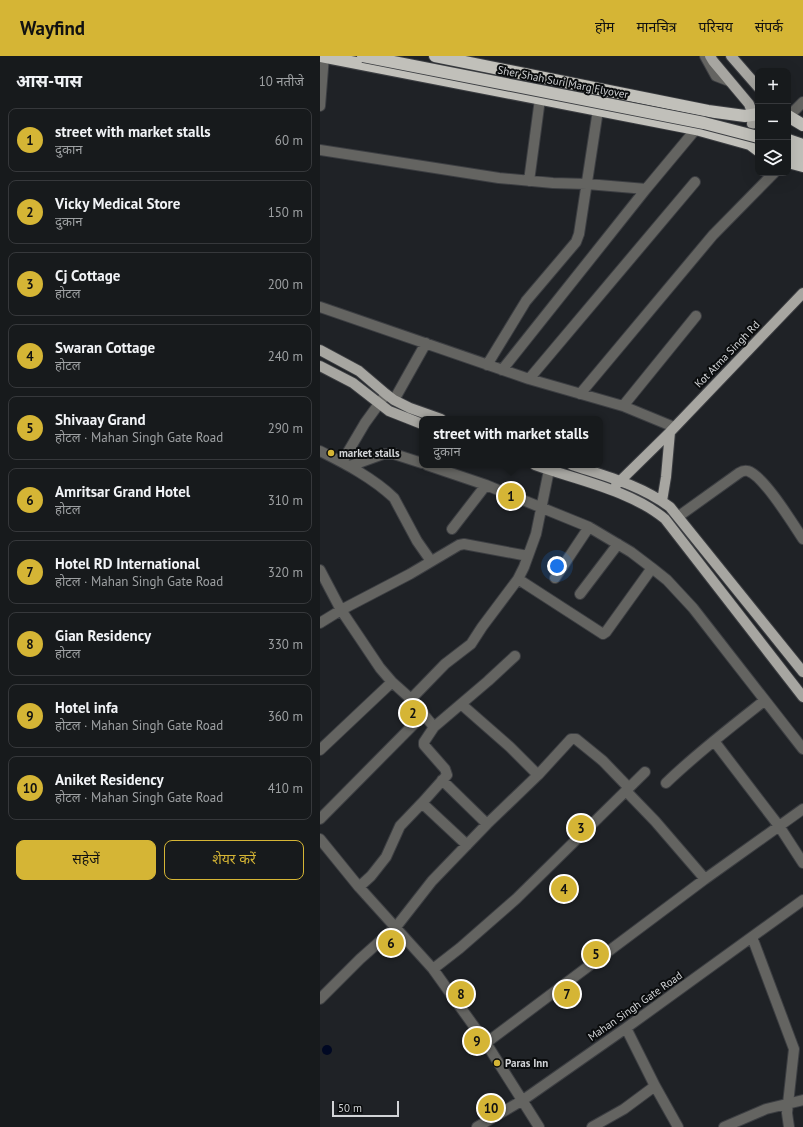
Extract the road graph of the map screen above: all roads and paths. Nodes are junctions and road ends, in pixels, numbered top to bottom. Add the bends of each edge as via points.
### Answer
1 (323, 56) edge
2 (363, 56) edge
3 (406, 56) edge
4 (435, 56) edge
5 (705, 56) edge
6 (710, 56) edge
7 (731, 56) edge
8 (729, 80) junction
9 (755, 84) edge
10 (540, 99) junction
11 (803, 102) edge
12 (320, 106) edge
13 (598, 110) junction
14 (791, 113) edge
15 (755, 118) edge
16 (791, 118) edge
17 (755, 120) edge
18 (755, 120) edge
19 (755, 122) edge
20 (803, 125) edge
21 (696, 129) junction
22 (791, 141) edge
23 (755, 144) edge
24 (803, 145) edge
25 (320, 150) edge
26 (791, 152) edge
27 (791, 162) edge
28 (803, 163) edge
29 (771, 176) edge
30 (529, 181) junction
31 (695, 182) dead end
32 (587, 184) junction
33 (646, 189) junction
34 (803, 293) edge
35 (320, 307) edge
36 (696, 316) dead end
37 (426, 343) junction
38 (320, 350) edge
39 (487, 365) junction
40 (320, 366) edge
41 (502, 370) junction
42 (529, 379) junction
43 (386, 394) junction
44 (580, 394) junction
45 (394, 400) junction
46 (378, 403) junction
47 (623, 406) junction
48 (433, 416) edge
49 (419, 423) edge
50 (672, 430) junction
51 (320, 451) edge
52 (419, 462) edge
53 (346, 464) junction
54 (436, 468) edge
55 (543, 468) edge
56 (581, 468) edge
57 (549, 470) junction
58 (620, 481) junction
59 (486, 485) junction
60 (612, 490) junction
61 (662, 501) junction
62 (542, 507) junction
63 (678, 516) junction
64 (589, 527) junction
65 (452, 529) dead end
66 (803, 539) edge
67 (618, 544) junction
68 (528, 556) junction
69 (431, 561) junction
70 (652, 568) junction
71 (320, 570) edge
72 (555, 578) dead end
73 (518, 579) junction
74 (580, 594) dead end
75 (341, 610) junction
76 (320, 623) edge
77 (515, 656) dead end
78 (803, 672) edge
79 (392, 682) junction
80 (803, 697) edge
81 (411, 699) junction
82 (764, 701) junction
83 (461, 704) junction
84 (424, 714) junction
85 (434, 727) junction
86 (714, 740) junction
87 (803, 749) edge
88 (320, 750) edge
89 (645, 772) dead end
90 (538, 775) junction
91 (442, 780) junction
92 (666, 783) dead end
93 (627, 790) junction
94 (422, 804) junction
95 (803, 809) edge
96 (320, 819) edge
97 (487, 824) junction
98 (779, 826) junction
99 (320, 839) edge
100 (467, 845) junction
101 (803, 863) edge
102 (705, 879) junction
103 (359, 887) junction
104 (803, 900) edge
105 (396, 927) junction
106 (752, 937) junction
107 (433, 969) junction
108 (320, 999) edge
109 (626, 1028) junction
110 (486, 1043) junction
111 (655, 1086) junction
112 (522, 1100) junction
113 (803, 1100) edge
114 (788, 1103) junction
115 (603, 1124) edge
116 (477, 1127) edge
117 (538, 1127) edge
118 (592, 1127) edge
119 (678, 1127) edge
120 (724, 1127) edge
121 (790, 1127) edge

1 - 10 highway
1 - 12 street
2 - 23 highway, Sher Shah Suri Marg Flyover, bridge via 704,123
3 - 17 highway, Sher Shah Suri Marg Flyover via 707,116
4 - 18 highway
5 - 8 street via 716,76
6 - 8 main road
7 - 9 main road
8 - 15 main road via 749,104
10 - 13 highway
10 - 30 street
11 - 14 street
13 - 21 highway
13 - 32 street
16 - 20 highway
19 - 23 highway via 748,136
21 - 23 highway
21 - 33 street
22 - 24 highway
25 - 30 street
26 - 28 highway
27 - 28 highway
29 - 44 street via 713,235
30 - 32 street
31 - 42 street
32 - 33 street
32 - 39 street via 576,242 526,301
33 - 41 street
34 - 50 main road, Kot Atma Singh Rd
35 - 37 street
36 - 47 street
37 - 39 street
37 - 45 street
38 - 43 main road via 359,371
39 - 41 street
40 - 46 main road via 353,383
41 - 42 street
42 - 44 street
43 - 45 main road
43 - 46 street
44 - 47 street
45 - 48 main road
46 - 49 main road via 389,411
46 - 53 street via 365,423
47 - 50 street
50 - 58 main road, Kot Atma Singh Rd
50 - 61 main road
51 - 53 street
52 - 53 street via 394,454 383,454
53 - 69 street via 394,498
54 - 59 street
55 - 57 main road
56 - 58 main road
57 - 60 main road
57 - 62 street
58 - 60 main road, Kot Atma Singh Rd
58 - 61 main road
59 - 62 street
59 - 65 street
60 - 80 main road via 646,506 665,519
61 - 63 main road
62 - 64 street
62 - 68 street
63 - 66 street via 744,471 762,482 792,520
63 - 78 main road
64 - 67 street
64 - 72 street
67 - 70 street
67 - 74 street
68 - 69 street via 462,544
68 - 73 street
69 - 75 street
70 - 73 street via 603,634
70 - 82 street via 693,608
71 - 75 street
73 - 81 street via 471,644 445,664
75 - 76 street
75 - 79 street
77 - 83 street
79 - 81 street
79 - 88 street
81 - 84 street
82 - 86 street
82 - 87 street
83 - 85 street
83 - 90 street
84 - 85 street
84 - 96 street
85 - 91 street via 424,745 446,770 447,774
86 - 92 street
86 - 98 street
89 - 93 street
90 - 93 street via 574,738 603,761
90 - 97 street
91 - 94 street
91 - 97 street
93 - 102 street
93 - 107 street via 516,899
94 - 100 street
94 - 103 street via 400,826 386,857
95 - 98 street
97 - 100 street
98 - 101 street
98 - 102 street
99 - 103 street
100 - 105 street via 432,881
102 - 110 street
103 - 105 street
104 - 106 street, Mahan Singh Gate Road
105 - 107 street
105 - 108 street
106 - 109 street, Mahan Singh Gate Road
106 - 114 street via 794,1049
107 - 110 street
109 - 111 street
109 - 112 street, Mahan Singh Gate Road
110 - 112 street
111 - 115 street
111 - 119 street
112 - 116 street, Mahan Singh Gate Road
112 - 117 street
113 - 114 street
114 - 120 street via 766,1109
114 - 121 street
115 - 118 street

